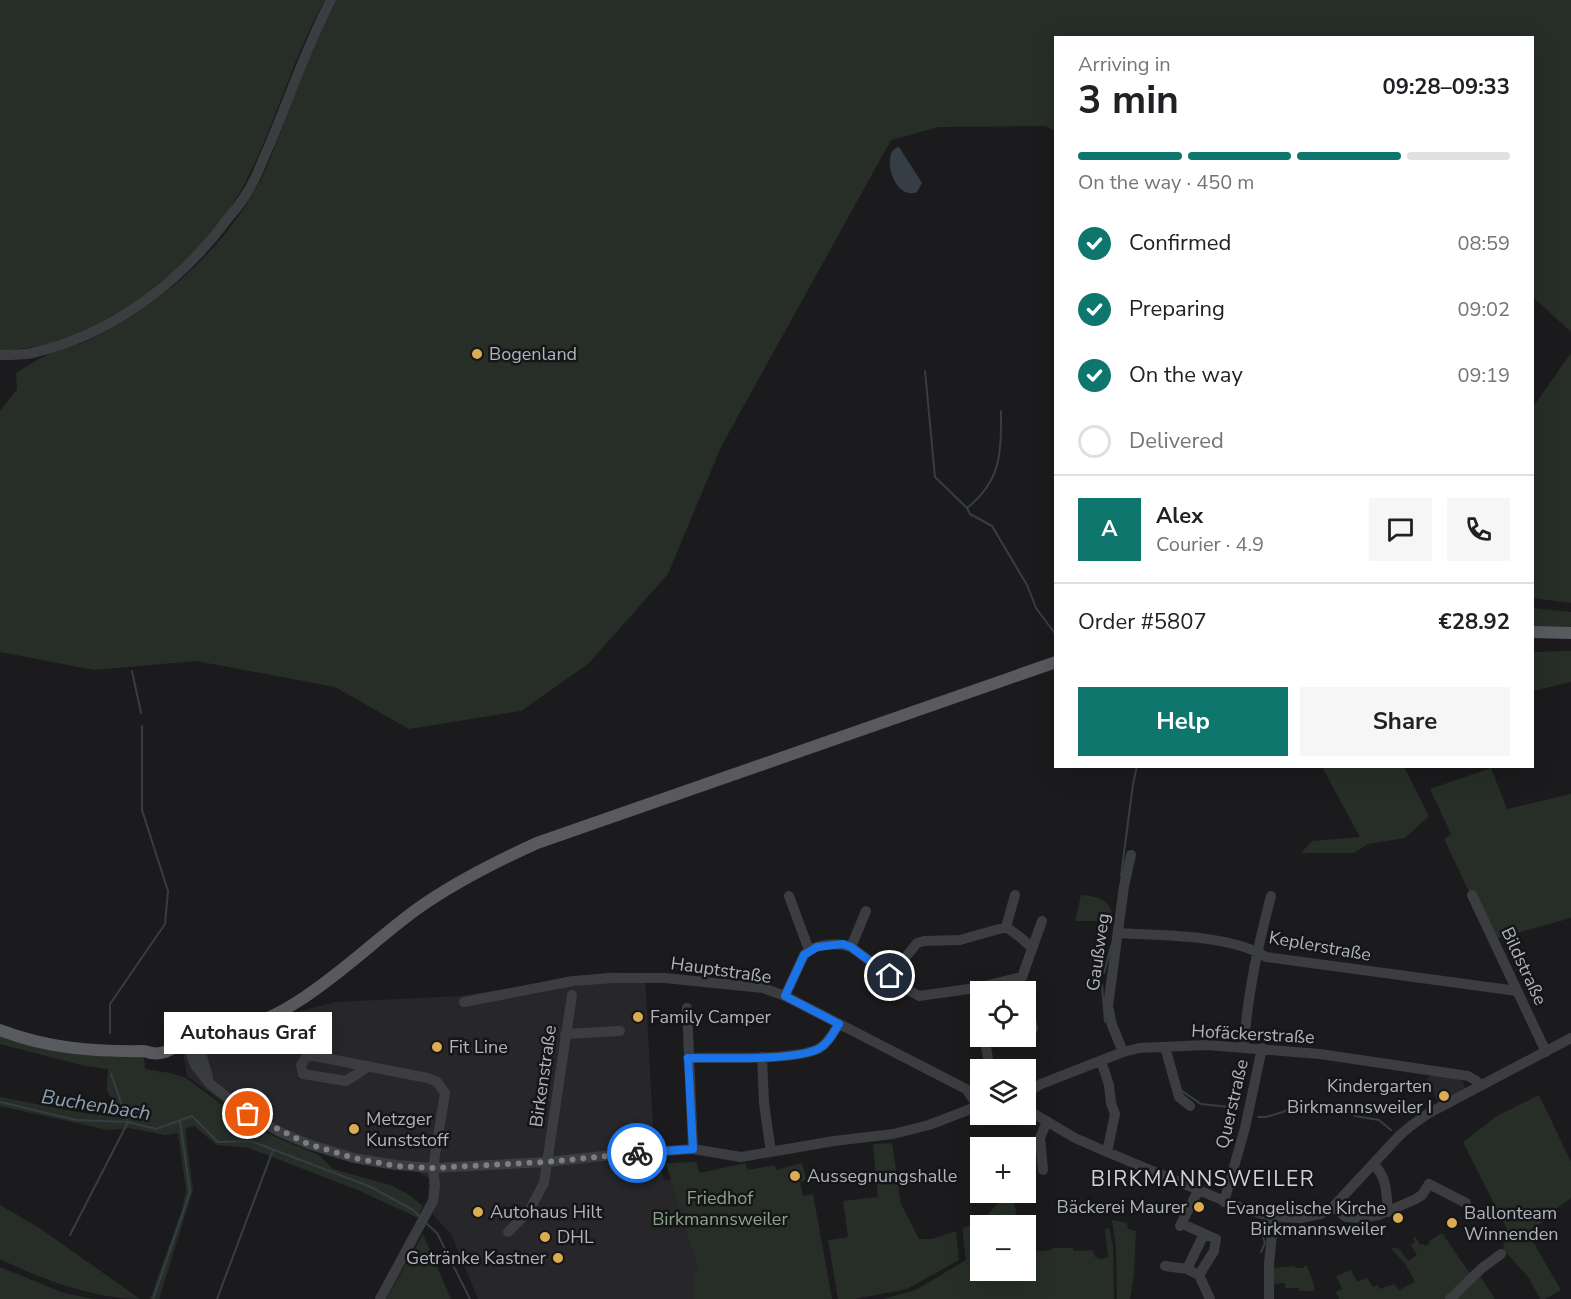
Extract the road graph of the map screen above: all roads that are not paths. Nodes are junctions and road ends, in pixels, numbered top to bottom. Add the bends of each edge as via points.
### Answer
1 (331, 0) edge
2 (0, 356) edge
3 (1534, 632) edge
4 (1571, 633) edge
5 (1054, 663) edge
6 (1131, 855) dead end
7 (1015, 895) dead end
8 (1472, 895) dead end
9 (789, 896) dead end
10 (1271, 896) dead end
11 (866, 911) dead end
12 (1042, 921) dead end
13 (1006, 927) junction
14 (1118, 933) junction
15 (851, 947) junction
16 (1032, 948) junction
17 (809, 951) junction
18 (1257, 951) junction
19 (890, 976) junction
20 (1022, 977) junction
21 (1023, 981) edge
22 (1517, 991) junction
23 (572, 995) dead end
24 (785, 996) junction
25 (464, 1002) dead end
26 (687, 1008) dead end
27 (839, 1024) junction
28 (0, 1030) edge
29 (620, 1031) dead end
30 (565, 1034) junction
31 (1571, 1038) edge
32 (193, 1043) junction
33 (1165, 1047) junction
34 (1244, 1047) junction
35 (1262, 1048) junction
36 (1124, 1052) junction
37 (1546, 1052) junction
38 (762, 1057) junction
39 (688, 1058) junction
40 (1101, 1061) junction
41 (368, 1067) junction
42 (1481, 1086) junction
43 (1036, 1087) edge
44 (970, 1094) edge
45 (1190, 1106) dead end
46 (970, 1109) edge
47 (1036, 1115) edge
48 (1047, 1121) junction
49 (693, 1149) junction
50 (771, 1152) junction
51 (1107, 1152) junction
52 (546, 1162) junction
53 (1373, 1164) junction
54 (432, 1168) junction
55 (1043, 1170) dead end
56 (1198, 1191) junction
57 (1224, 1202) junction
58 (1466, 1203) dead end
59 (1333, 1207) junction
60 (1388, 1212) junction
61 (1274, 1217) junction
62 (508, 1232) dead end
63 (1204, 1234) junction
64 (1501, 1254) dead end
65 (1165, 1266) dead end
66 (1187, 1269) junction
67 (1199, 1275) junction
68 (380, 1299) edge
69 (1210, 1299) edge
70 (1269, 1299) edge
71 (1450, 1299) edge

1 - 2 street via 314,31 248,192 195,260 143,303 105,327 30,353
3 - 4 main road
5 - 32 main road via 537,843 446,890 297,1002 238,1031
6 - 14 street, Gaußweg
7 - 13 street
8 - 22 street, Bildstraße
9 - 17 street
10 - 18 street
11 - 15 street
12 - 16 street
13 - 16 street
13 - 19 street via 960,940 917,943
14 - 18 street, Keplerstraße via 1208,939
14 - 36 street, Gaußweg via 1108,1006
15 - 17 street via 843,944
15 - 19 street
16 - 20 street
17 - 24 street
18 - 22 street, Keplerstraße via 1266,957 1300,963
18 - 34 street
19 - 20 street via 919,996
20 - 21 street
22 - 37 street, Bildstraße
23 - 30 street, Birkenstraße
24 - 25 street, Hauptstraße via 763,988 665,978 614,978 573,981
24 - 27 street, Hauptstraße
26 - 39 street
27 - 38 street via 820,1048
27 - 44 street, Hauptstraße
28 - 32 main road via 78,1049 144,1052 157,1046 173,1048
29 - 30 street
30 - 52 street, Birkenstraße
31 - 37 street
32 - 54 street via 209,1083 248,1114 308,1144 354,1158
33 - 34 street, Hofäckerstraße
33 - 36 street, Hofäckerstraße
33 - 45 street via 1179,1097
34 - 35 street, Hofäckerstraße
35 - 42 street, Hofäckerstraße via 1468,1076
35 - 57 street, Querstraße
36 - 40 street, Hofäckerstraße
37 - 42 street
38 - 39 street
38 - 50 street
39 - 49 street
40 - 43 street, Hofäckerstraße
40 - 51 street via 1115,1114
41 - 41 street via 346,1081 303,1074 301,1065 306,1056 314,1056
41 - 54 street via 428,1078 442,1086 445,1102
42 - 53 street via 1412,1125
46 - 50 street via 893,1134
47 - 48 street
48 - 51 street
48 - 55 street via 1040,1138
49 - 50 street via 741,1157
49 - 52 street
51 - 56 street
52 - 54 street
52 - 62 street, Birkenstraße via 540,1192
53 - 59 street
53 - 60 street via 1386,1185
54 - 68 street via 433,1201
56 - 57 street
56 - 63 street via 1183,1226
57 - 61 street
58 - 60 street via 1429,1184 1422,1195
59 - 60 street via 1350,1218
59 - 61 street via 1302,1218
61 - 70 street
63 - 66 street
63 - 67 street via 1216,1239 1214,1251
64 - 71 street
65 - 66 street
66 - 67 street
67 - 69 street

